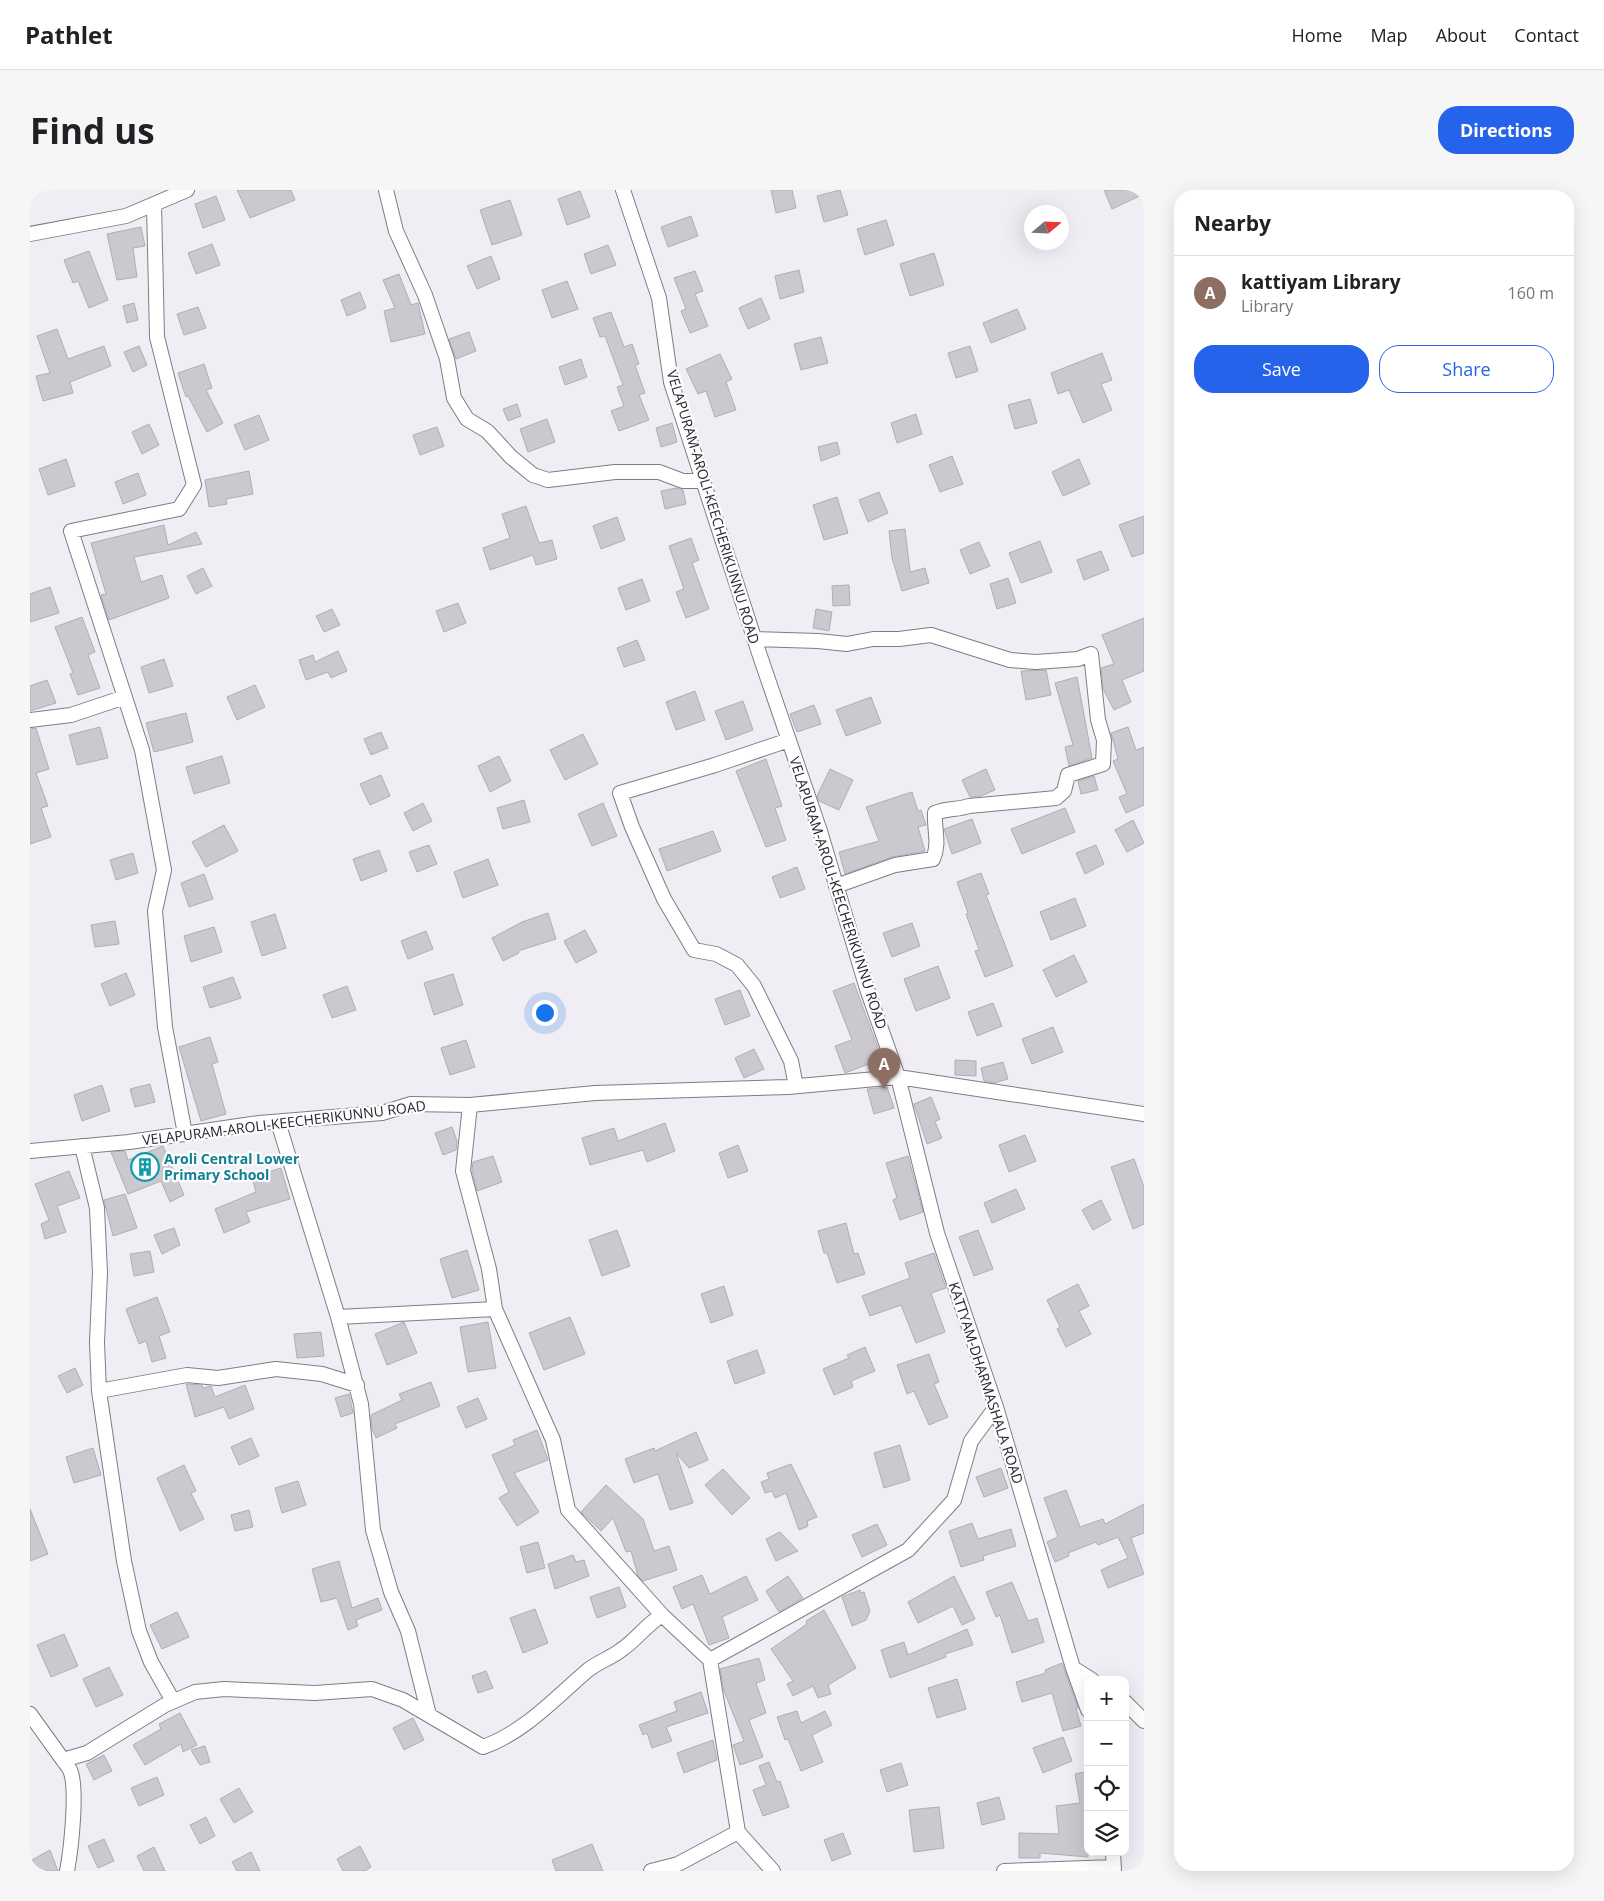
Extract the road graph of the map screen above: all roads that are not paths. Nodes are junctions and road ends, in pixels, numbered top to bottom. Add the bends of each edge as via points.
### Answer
1 (187, 190) edge
2 (386, 190) edge
3 (623, 190) edge
4 (154, 204) junction
5 (30, 234) edge
6 (704, 481) junction
7 (754, 639) junction
8 (124, 697) junction
9 (30, 720) edge
10 (789, 740) junction
11 (836, 886) junction
12 (898, 1076) junction
13 (796, 1086) junction
14 (470, 1105) junction
15 (1144, 1114) edge
16 (278, 1122) junction
17 (185, 1134) junction
18 (82, 1146) junction
19 (30, 1151) edge
20 (494, 1309) junction
21 (338, 1317) junction
22 (357, 1385) junction
23 (99, 1391) junction
24 (996, 1407) junction
25 (662, 1615) junction
26 (710, 1660) junction
27 (1073, 1668) junction
28 (1086, 1676) edge
29 (1084, 1699) edge
30 (173, 1701) junction
31 (1129, 1706) edge
32 (30, 1714) edge
33 (429, 1715) junction
34 (1144, 1721) edge
35 (63, 1760) junction
36 (738, 1832) junction
37 (1113, 1856) edge
38 (1114, 1869) edge
39 (67, 1871) edge
40 (651, 1871) edge
41 (773, 1871) edge
42 (1004, 1871) edge

1 - 4 street
2 - 6 street via 396,231 425,295 444,350 454,398 466,419 487,431 533,475 548,480 615,472 659,472 683,481
3 - 6 street, VELAPURAM-AROLI-KEECHERIKUNNU ROAD via 658,298 671,382
4 - 5 street via 126,216
4 - 8 street via 157,337 194,485 179,509 71,531
6 - 7 street, VELAPURAM-AROLI-KEECHERIKUNNU ROAD
7 - 10 street, VELAPURAM-AROLI-KEECHERIKUNNU ROAD
7 - 11 street via 847,644 931,635 1010,660 1078,659 1091,654 1098,720 1104,740 1103,764 1068,775 1064,791 1056,798 969,806 936,813 934,829 938,846 933,860 895,865
8 - 9 street via 71,715
8 - 17 street via 142,750 164,870 155,911 165,1027
10 - 11 street, VELAPURAM-AROLI-KEECHERIKUNNU ROAD
10 - 13 street via 715,766 620,792 664,900 694,950 716,954 736,965 754,986 791,1061
11 - 12 street, VELAPURAM-AROLI-KEECHERIKUNNU ROAD via 866,989
12 - 13 street, VELAPURAM-AROLI-KEECHERIKUNNU ROAD
12 - 15 street
12 - 24 street, KATTYAM-DHARMASHALA ROAD via 937,1233
13 - 14 street, VELAPURAM-AROLI-KEECHERIKUNNU ROAD via 596,1094
14 - 16 street, VELAPURAM-AROLI-KEECHERIKUNNU ROAD via 411,1104 382,1113
14 - 20 street via 463,1171 489,1269
16 - 17 street, VELAPURAM-AROLI-KEECHERIKUNNU ROAD
16 - 21 street
17 - 18 street, VELAPURAM-AROLI-KEECHERIKUNNU ROAD
18 - 19 street, VELAPURAM-AROLI-KEECHERIKUNNU ROAD
18 - 23 street via 97,1208
20 - 21 street
20 - 25 street via 553,1440 568,1510
21 - 22 street
22 - 23 street via 322,1374 276,1369 218,1378 187,1375
22 - 33 street via 373,1530 391,1592 408,1631
23 - 30 street via 124,1560 139,1631 151,1662
24 - 26 street via 971,1441 954,1500 908,1550
24 - 27 street, KATTYAM-DHARMASHALA ROAD
25 - 26 street
25 - 33 street via 622,1650 590,1668 503,1740 483,1747
26 - 36 street
27 - 28 street
27 - 29 street, KATTYAM-DHARMASHALA ROAD
30 - 33 street via 195,1692 224,1689 315,1693 372,1689 403,1700
30 - 35 street via 87,1753
31 - 34 street
32 - 35 street
35 - 39 street via 70,1771 72,1792 73,1824
36 - 40 street via 678,1864
36 - 41 street
37 - 38 street
38 - 42 street

